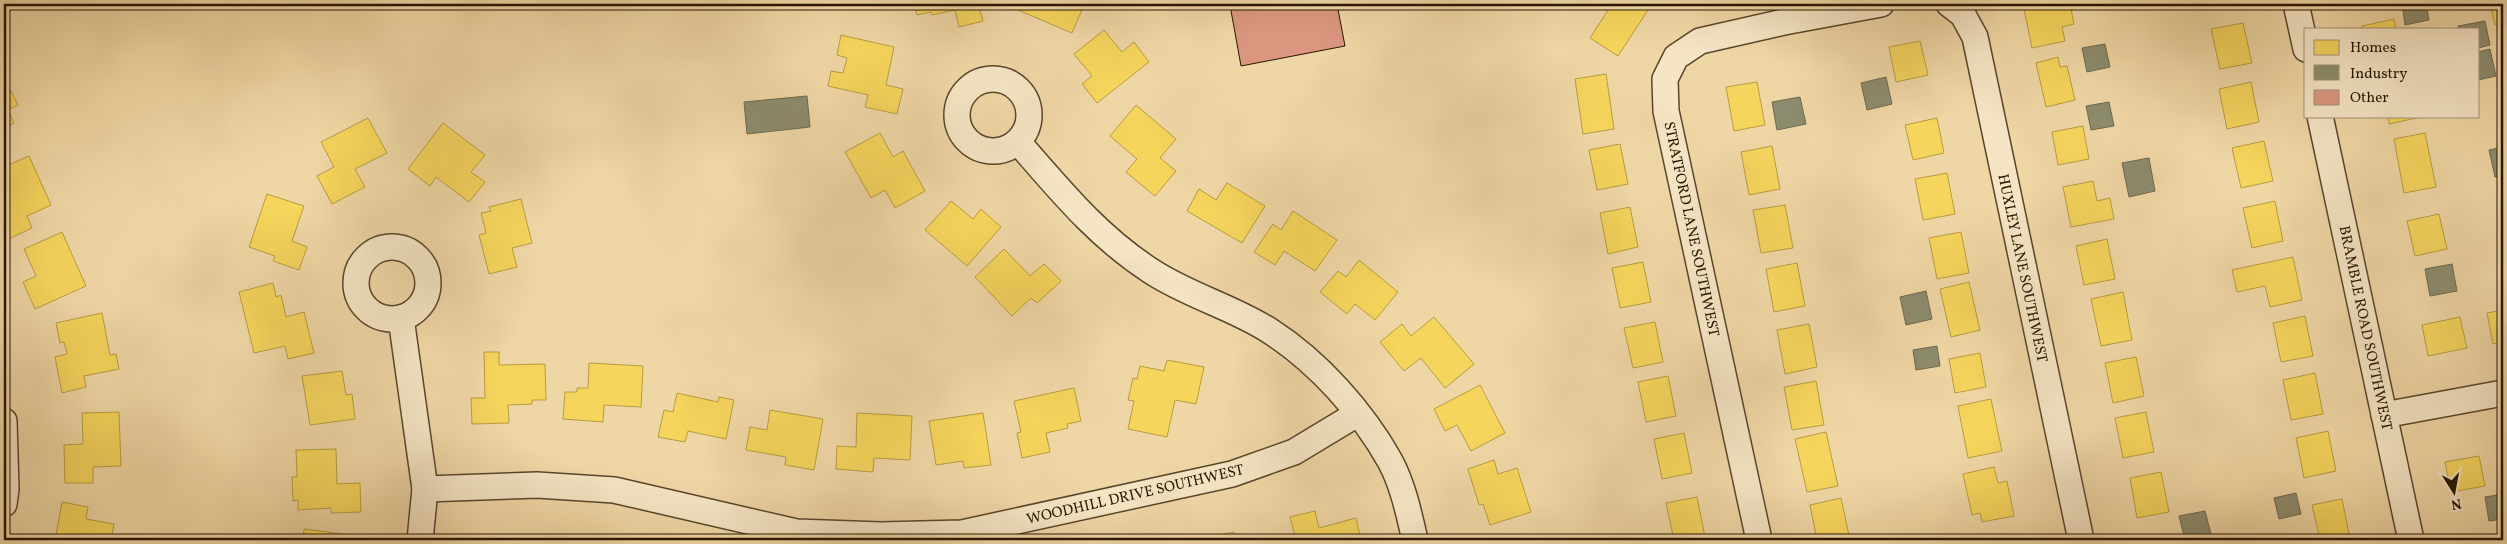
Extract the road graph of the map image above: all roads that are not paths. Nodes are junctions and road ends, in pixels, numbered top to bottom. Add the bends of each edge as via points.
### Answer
1 (1881, 4) edge
2 (1948, 4) edge
3 (2296, 4) edge
4 (2304, 40) edge
5 (2320, 118) edge
6 (1018, 142) dead end
7 (401, 318) dead end
8 (2503, 393) edge
9 (1357, 414) junction
10 (2384, 414) junction
11 (4, 422) edge
12 (425, 489) junction
13 (4, 504) edge
14 (420, 540) edge
15 (1415, 540) edge
16 (1759, 540) edge
17 (2080, 540) edge
18 (2411, 540) edge

1 - 16 street, STRATFORD LANE SOUTHWEST via 1700,41 1676,57 1665,79 1666,111
2 - 17 street, HUXLEY LANE SOUTHWEST via 1962,16 1975,37
3 - 4 street
5 - 10 street, BRAMBLE ROAD SOUTHWEST
6 - 9 street via 1092,225 1152,272 1270,330 1321,372
7 - 12 street
8 - 10 street
9 - 12 street, WOODHILL DRIVE SOUTHWEST via 1294,452 1232,474 962,533 881,536 796,532 614,490 537,484
9 - 15 street via 1390,462 1408,508
10 - 18 street, BRAMBLE ROAD SOUTHWEST
11 - 13 street
12 - 14 street

